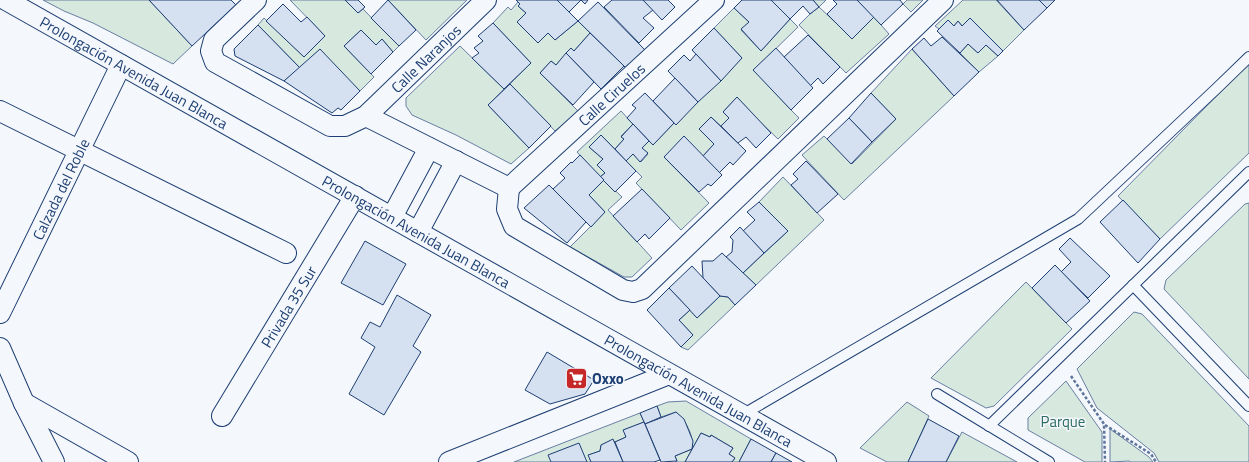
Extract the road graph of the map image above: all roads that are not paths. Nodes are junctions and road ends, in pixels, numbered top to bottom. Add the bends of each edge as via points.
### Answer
1 (6, 0) edge
2 (256, 0) edge
3 (486, 0) edge
4 (714, 0) edge
5 (943, 0) edge
6 (1249, 57) edge
7 (121, 65) junction
8 (0, 111) edge
9 (366, 116) junction
10 (429, 148) junction
11 (80, 151) junction
12 (456, 161) junction
13 (1248, 174) edge
14 (509, 188) junction
15 (355, 196) junction
16 (392, 217) junction
17 (418, 232) junction
18 (286, 253) dead end
19 (1133, 285) junction
20 (0, 313) edge
21 (0, 348) edge
22 (669, 374) junction
23 (937, 394) dead end
24 (24, 402) junction
25 (1249, 406) edge
26 (742, 415) junction
27 (222, 416) dead end
28 (989, 426) junction
29 (54, 462) edge
30 (128, 462) edge
31 (449, 462) edge
32 (826, 462) edge
33 (1049, 462) edge

1 - 7 street, Prolongación Avenida Juan Blanca
2 - 9 street, Calle Naranjos via 214,40 211,51 215,62 330,126 345,126
3 - 9 street, Calle Naranjos
4 - 14 street, Calle Ciruelos
5 - 14 street via 642,289 633,292 623,290 514,226 506,209
6 - 26 lane via 1078,219
7 - 11 street, Calzada del Roble
7 - 15 street, Prolongación Avenida Juan Blanca
8 - 11 street
9 - 10 street
10 - 12 street
10 - 16 street
11 - 18 street
11 - 20 street, Calzada del Roble
12 - 14 street
12 - 17 street
13 - 19 lane
15 - 16 street, Prolongación Avenida Juan Blanca
15 - 27 street, Privada 35 Sur
16 - 17 street, Prolongación Avenida Juan Blanca
17 - 22 street, Prolongación Avenida Juan Blanca
19 - 25 lane
19 - 28 lane
21 - 24 street
22 - 26 street, Prolongación Avenida Juan Blanca
22 - 31 street
23 - 28 lane
24 - 29 street
24 - 30 street
26 - 32 street, Prolongación Avenida Juan Blanca
28 - 33 lane

